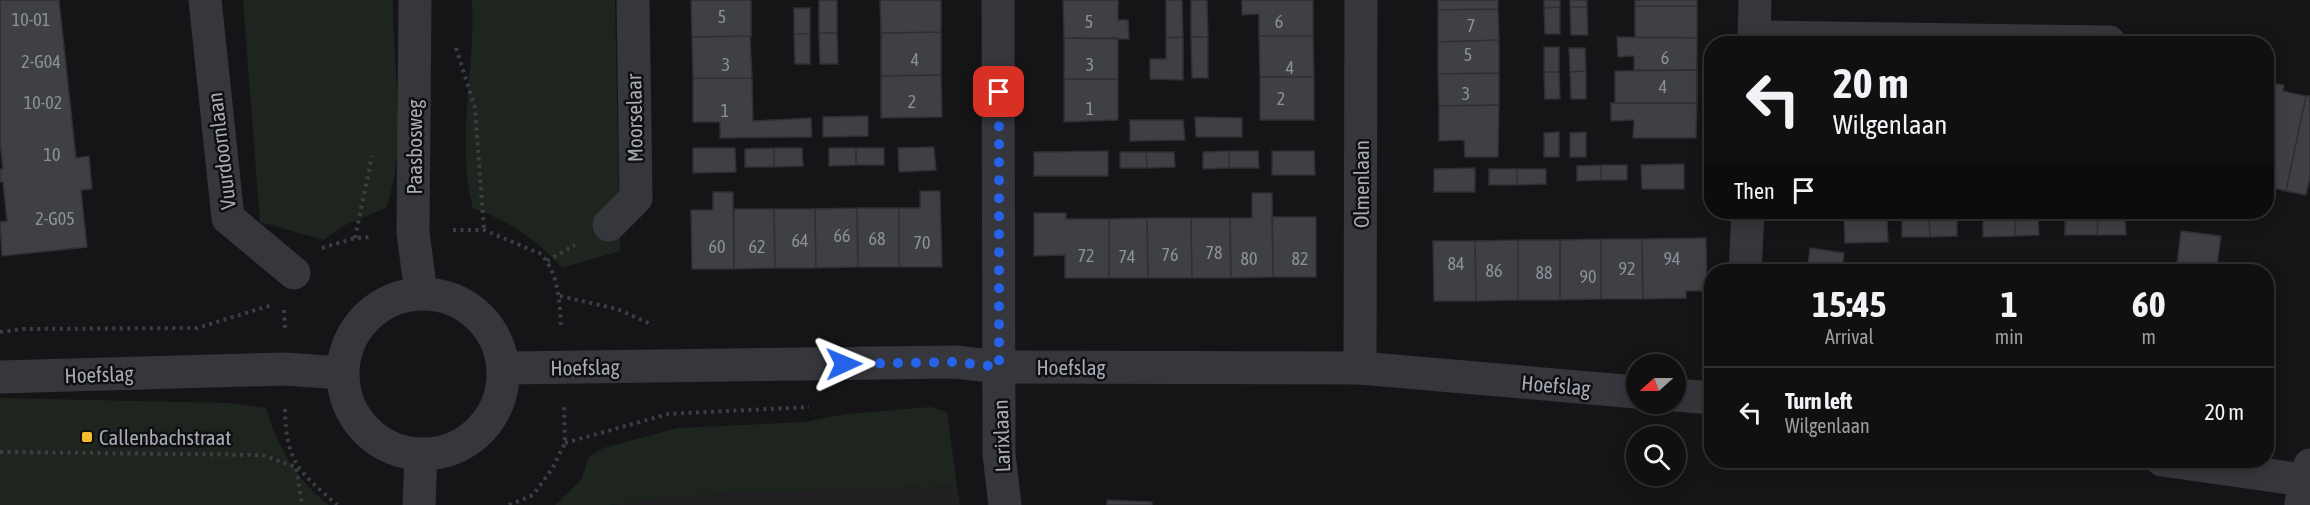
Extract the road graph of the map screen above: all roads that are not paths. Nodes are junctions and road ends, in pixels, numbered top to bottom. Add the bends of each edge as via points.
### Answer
1 (205, 0) edge
2 (415, 0) edge
3 (633, 0) edge
4 (999, 0) edge
5 (1361, 0) edge
6 (1755, 0) edge
7 (1754, 36) edge
8 (1748, 219) edge
9 (609, 225) dead end
10 (1745, 264) edge
11 (294, 273) dead end
12 (421, 293) junction
13 (999, 367) junction
14 (504, 368) junction
15 (1360, 368) junction
16 (342, 372) junction
17 (0, 377) edge
18 (1626, 391) edge
19 (1686, 396) edge
20 (1704, 397) edge
21 (421, 455) junction
22 (2212, 468) edge
23 (2306, 483) edge
24 (419, 505) edge
25 (1005, 505) edge

1 - 11 street, Vuurdoornlaan via 228,218
2 - 12 street, Paasbosweg via 412,233
3 - 9 street, Moorselaar via 636,198
4 - 13 street, Larixlaan
5 - 15 street, Olmenlaan
6 - 7 street
8 - 10 street
12 - 14 street via 451,298 477,314 496,338
12 - 16 street via 391,300 366,317 349,342
13 - 14 street, Hoefslag via 956,362
13 - 15 street, Hoefslag
13 - 25 street, Larixlaan via 999,454
14 - 21 street via 502,394 491,419 472,439 448,452
15 - 18 street, Hoefslag
16 - 17 street, Hoefslag via 285,369
16 - 21 street via 346,397 357,420 374,439 397,451
19 - 20 street
21 - 24 street
22 - 23 street

